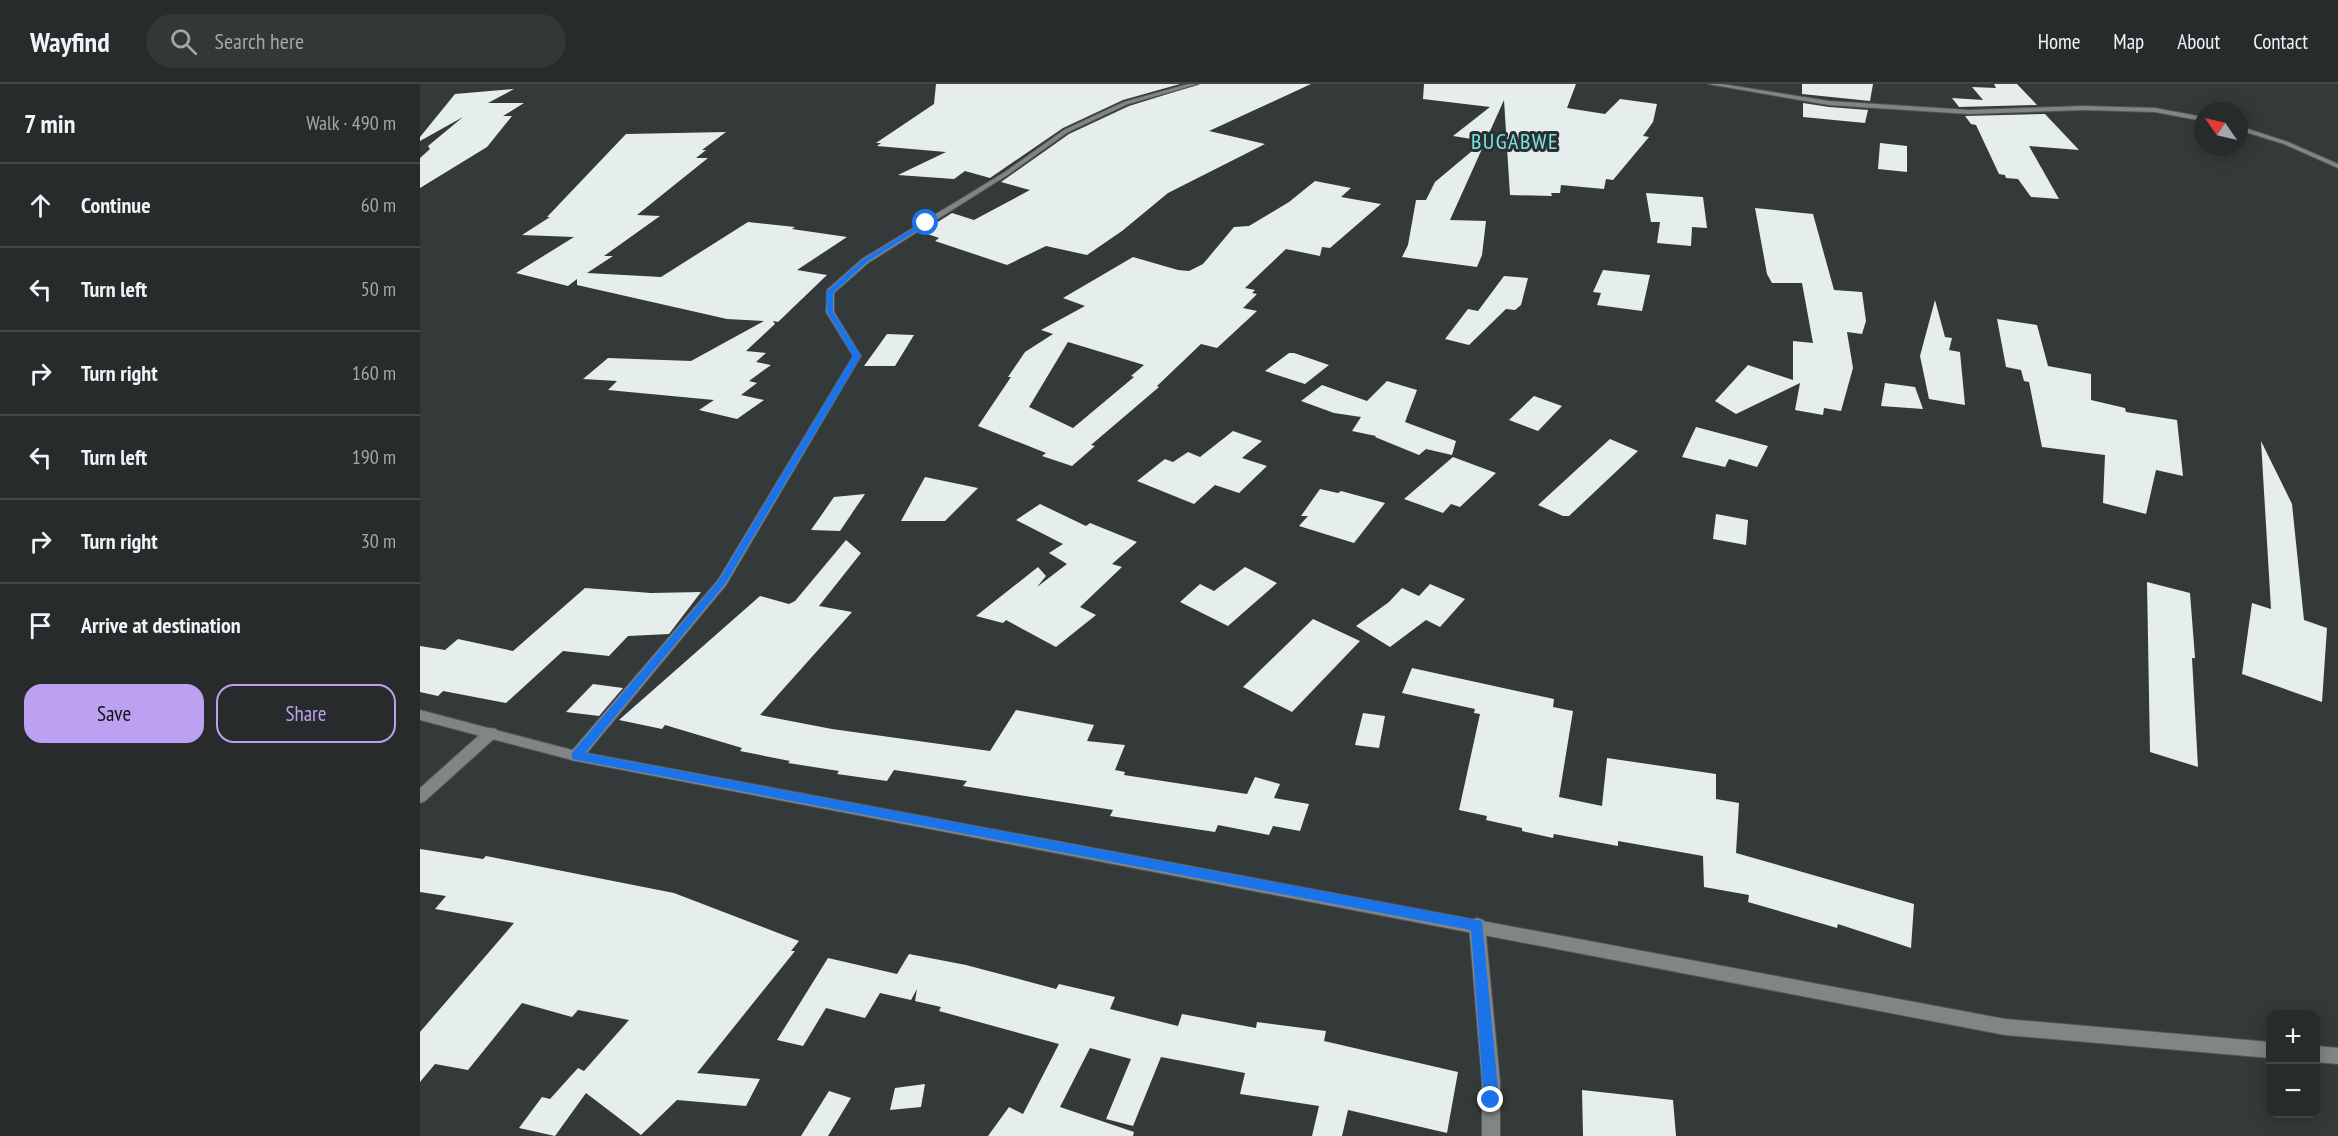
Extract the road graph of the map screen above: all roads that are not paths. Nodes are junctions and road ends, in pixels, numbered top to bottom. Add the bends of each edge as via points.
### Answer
1 (1195, 84) edge
2 (1711, 84) edge
3 (2194, 117) edge
4 (2248, 131) edge
5 (2338, 166) edge
6 (420, 715) edge
7 (491, 733) junction
8 (576, 756) junction
9 (420, 797) edge
10 (1478, 925) junction
11 (2266, 1050) edge
12 (2320, 1054) edge
13 (2338, 1056) edge
14 (1491, 1136) edge

1 - 8 street via 1126,103 1066,131 865,261 830,292 830,312 857,356 722,582
2 - 3 street via 1829,103 1969,112 2155,110
4 - 5 street
6 - 7 street
7 - 8 street
7 - 9 street
8 - 10 street
10 - 11 street via 2005,1027
10 - 14 street via 1491,1082
12 - 13 street

